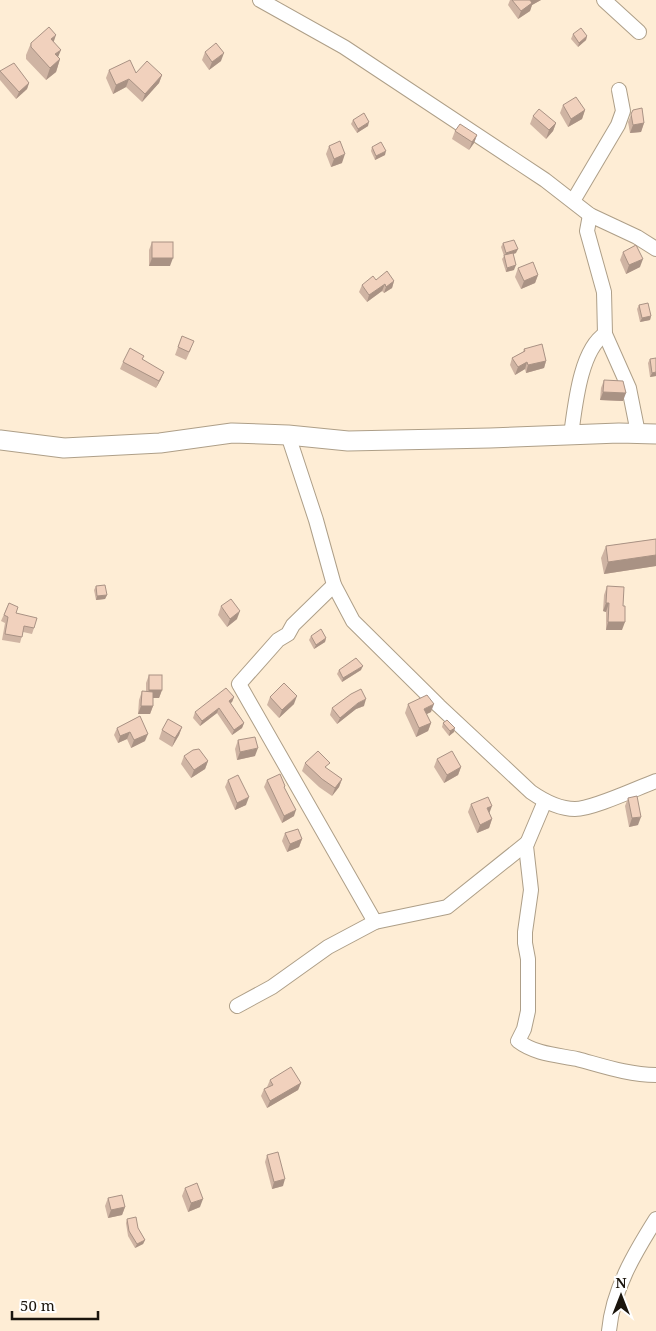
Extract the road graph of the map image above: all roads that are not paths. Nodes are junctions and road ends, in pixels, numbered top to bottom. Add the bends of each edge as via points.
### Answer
1 (260, 0) edge
2 (604, 0) edge
3 (639, 32) dead end
4 (619, 90) dead end
5 (573, 201) junction
6 (590, 215) junction
7 (656, 249) edge
8 (605, 334) junction
9 (647, 434) edge
10 (288, 435) junction
11 (570, 435) junction
12 (0, 440) edge
13 (334, 585) junction
14 (656, 781) edge
15 (545, 801) junction
16 (527, 843) junction
17 (375, 922) junction
18 (237, 1006) dead end
19 (656, 1075) edge
20 (656, 1219) edge
21 (609, 1331) edge

1 - 5 street via 344,48
2 - 3 street
4 - 5 street via 622,111 618,125
5 - 6 street
6 - 7 street
6 - 8 street via 587,231 604,292
8 - 9 street
8 - 11 street via 598,338 582,369
9 - 11 street
10 - 11 street via 348,441
10 - 12 street via 232,433 160,443 64,448
10 - 13 street
13 - 15 street via 353,621 439,706 531,792
13 - 17 street via 239,684
14 - 15 street via 584,808 564,808
15 - 16 street
16 - 17 street via 447,907
16 - 19 street via 530,890 524,932 528,959 528,1011 518,1041 552,1055 638,1075
17 - 18 street via 328,947 272,987
20 - 21 street via 622,1278

